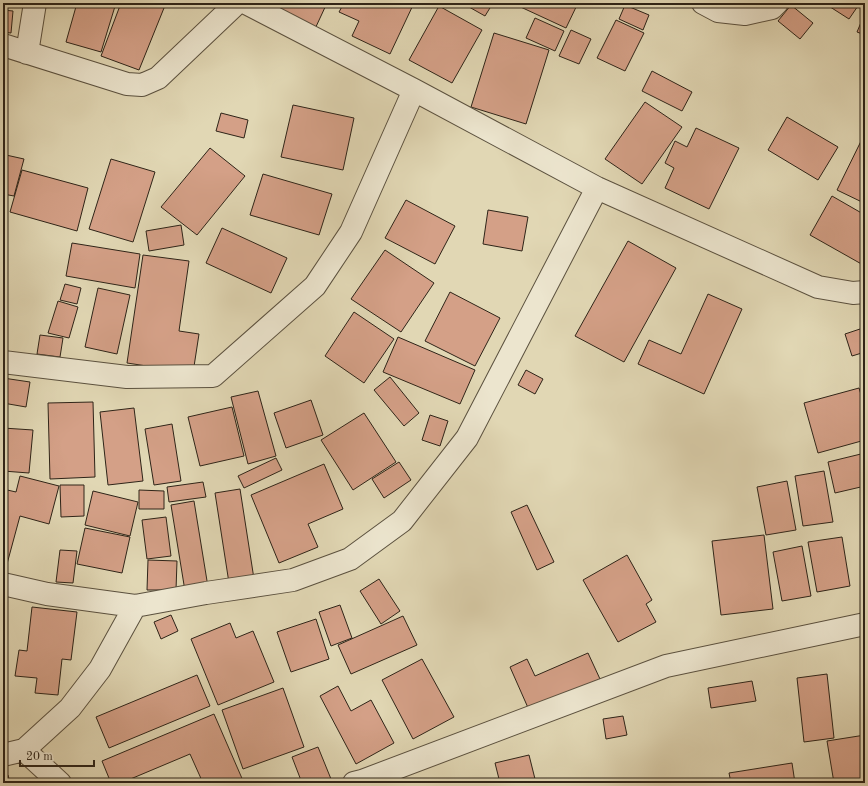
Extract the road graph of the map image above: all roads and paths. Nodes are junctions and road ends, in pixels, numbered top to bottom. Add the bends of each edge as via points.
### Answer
1 (35, 3) edge
2 (237, 3) edge
3 (246, 3) edge
4 (703, 3) edge
5 (777, 3) edge
6 (3, 46) edge
7 (27, 53) junction
8 (414, 90) junction
9 (597, 188) junction
10 (865, 292) edge
11 (3, 362) edge
12 (3, 584) edge
13 (135, 606) junction
14 (865, 624) edge
15 (13, 753) edge
16 (60, 783) edge
17 (354, 783) edge

1 - 7 street
2 - 7 street via 158,78 142,85 127,84
3 - 8 street
4 - 5 street via 718,11 745,14 772,8
6 - 7 street
8 - 9 street
8 - 11 street via 351,232 315,286 213,376 127,377
9 - 10 street via 818,288 853,293
9 - 13 street via 468,438 402,521 350,559 293,580
12 - 13 street via 47,594
13 - 15 street via 100,669 70,708
14 - 17 street via 666,666
15 - 16 street

